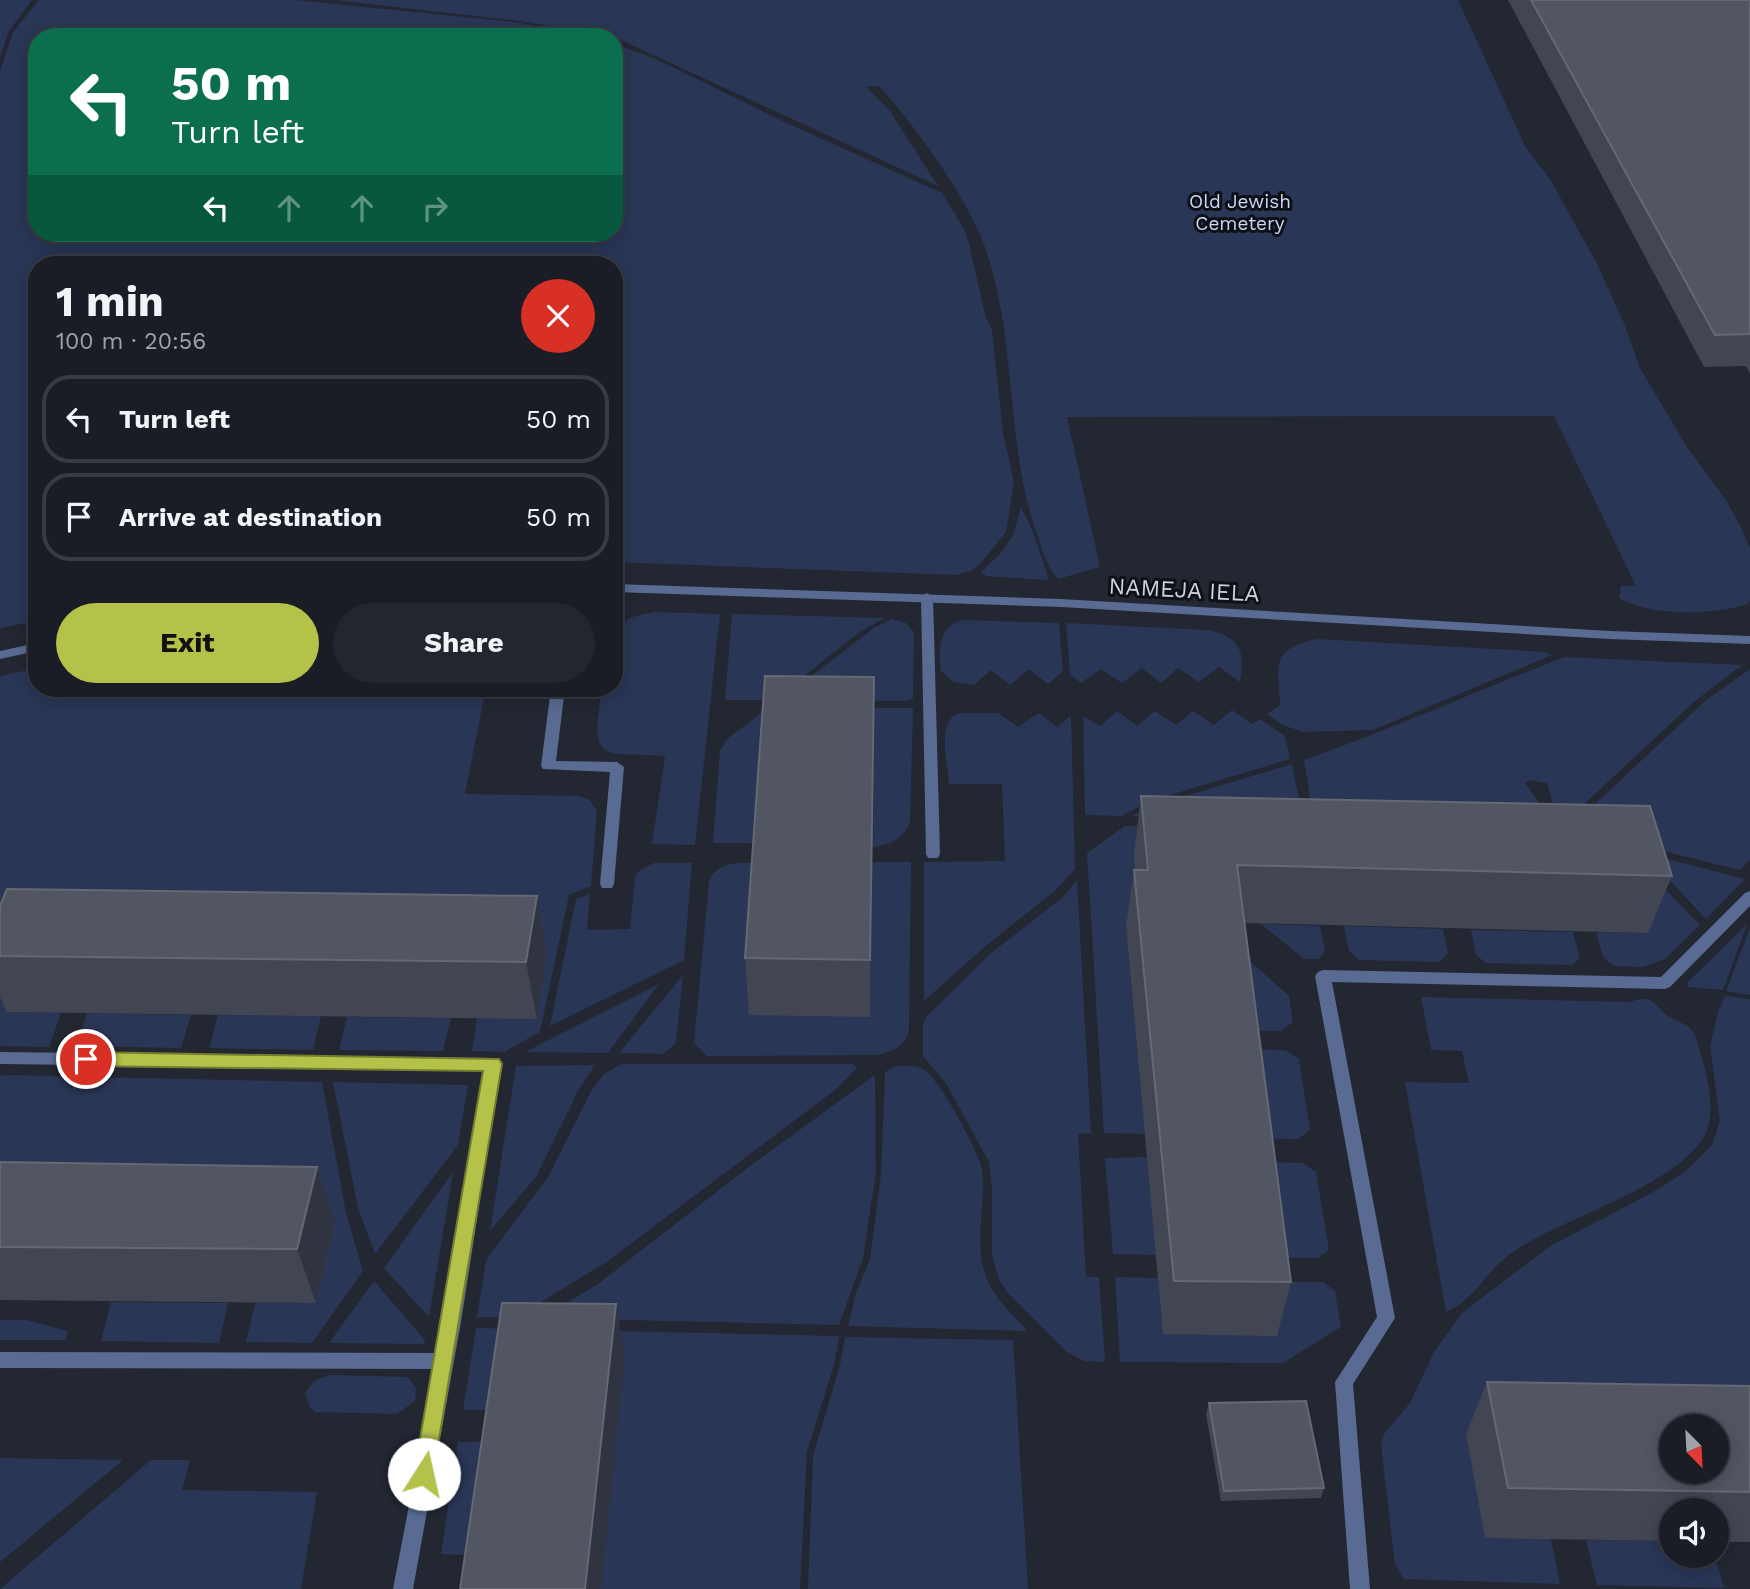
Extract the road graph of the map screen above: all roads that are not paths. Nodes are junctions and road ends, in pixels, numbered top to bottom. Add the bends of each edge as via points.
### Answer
1 (623, 589) edge
2 (927, 597) junction
3 (1750, 640) edge
4 (28, 649) edge
5 (0, 655) edge
6 (557, 697) edge
7 (933, 854) dead end
8 (607, 884) dead end
9 (1750, 897) edge
10 (0, 1058) edge
11 (0, 1360) edge
12 (445, 1361) junction
13 (403, 1589) edge
14 (1360, 1589) edge

1 - 2 street, NAMEJA IELA
2 - 3 street, NAMEJA IELA
2 - 7 street
4 - 5 street
6 - 8 street via 548,766 617,767
9 - 14 street via 1665,983 1323,976 1386,1318 1344,1382
10 - 12 street via 493,1064
11 - 12 street
12 - 13 street

